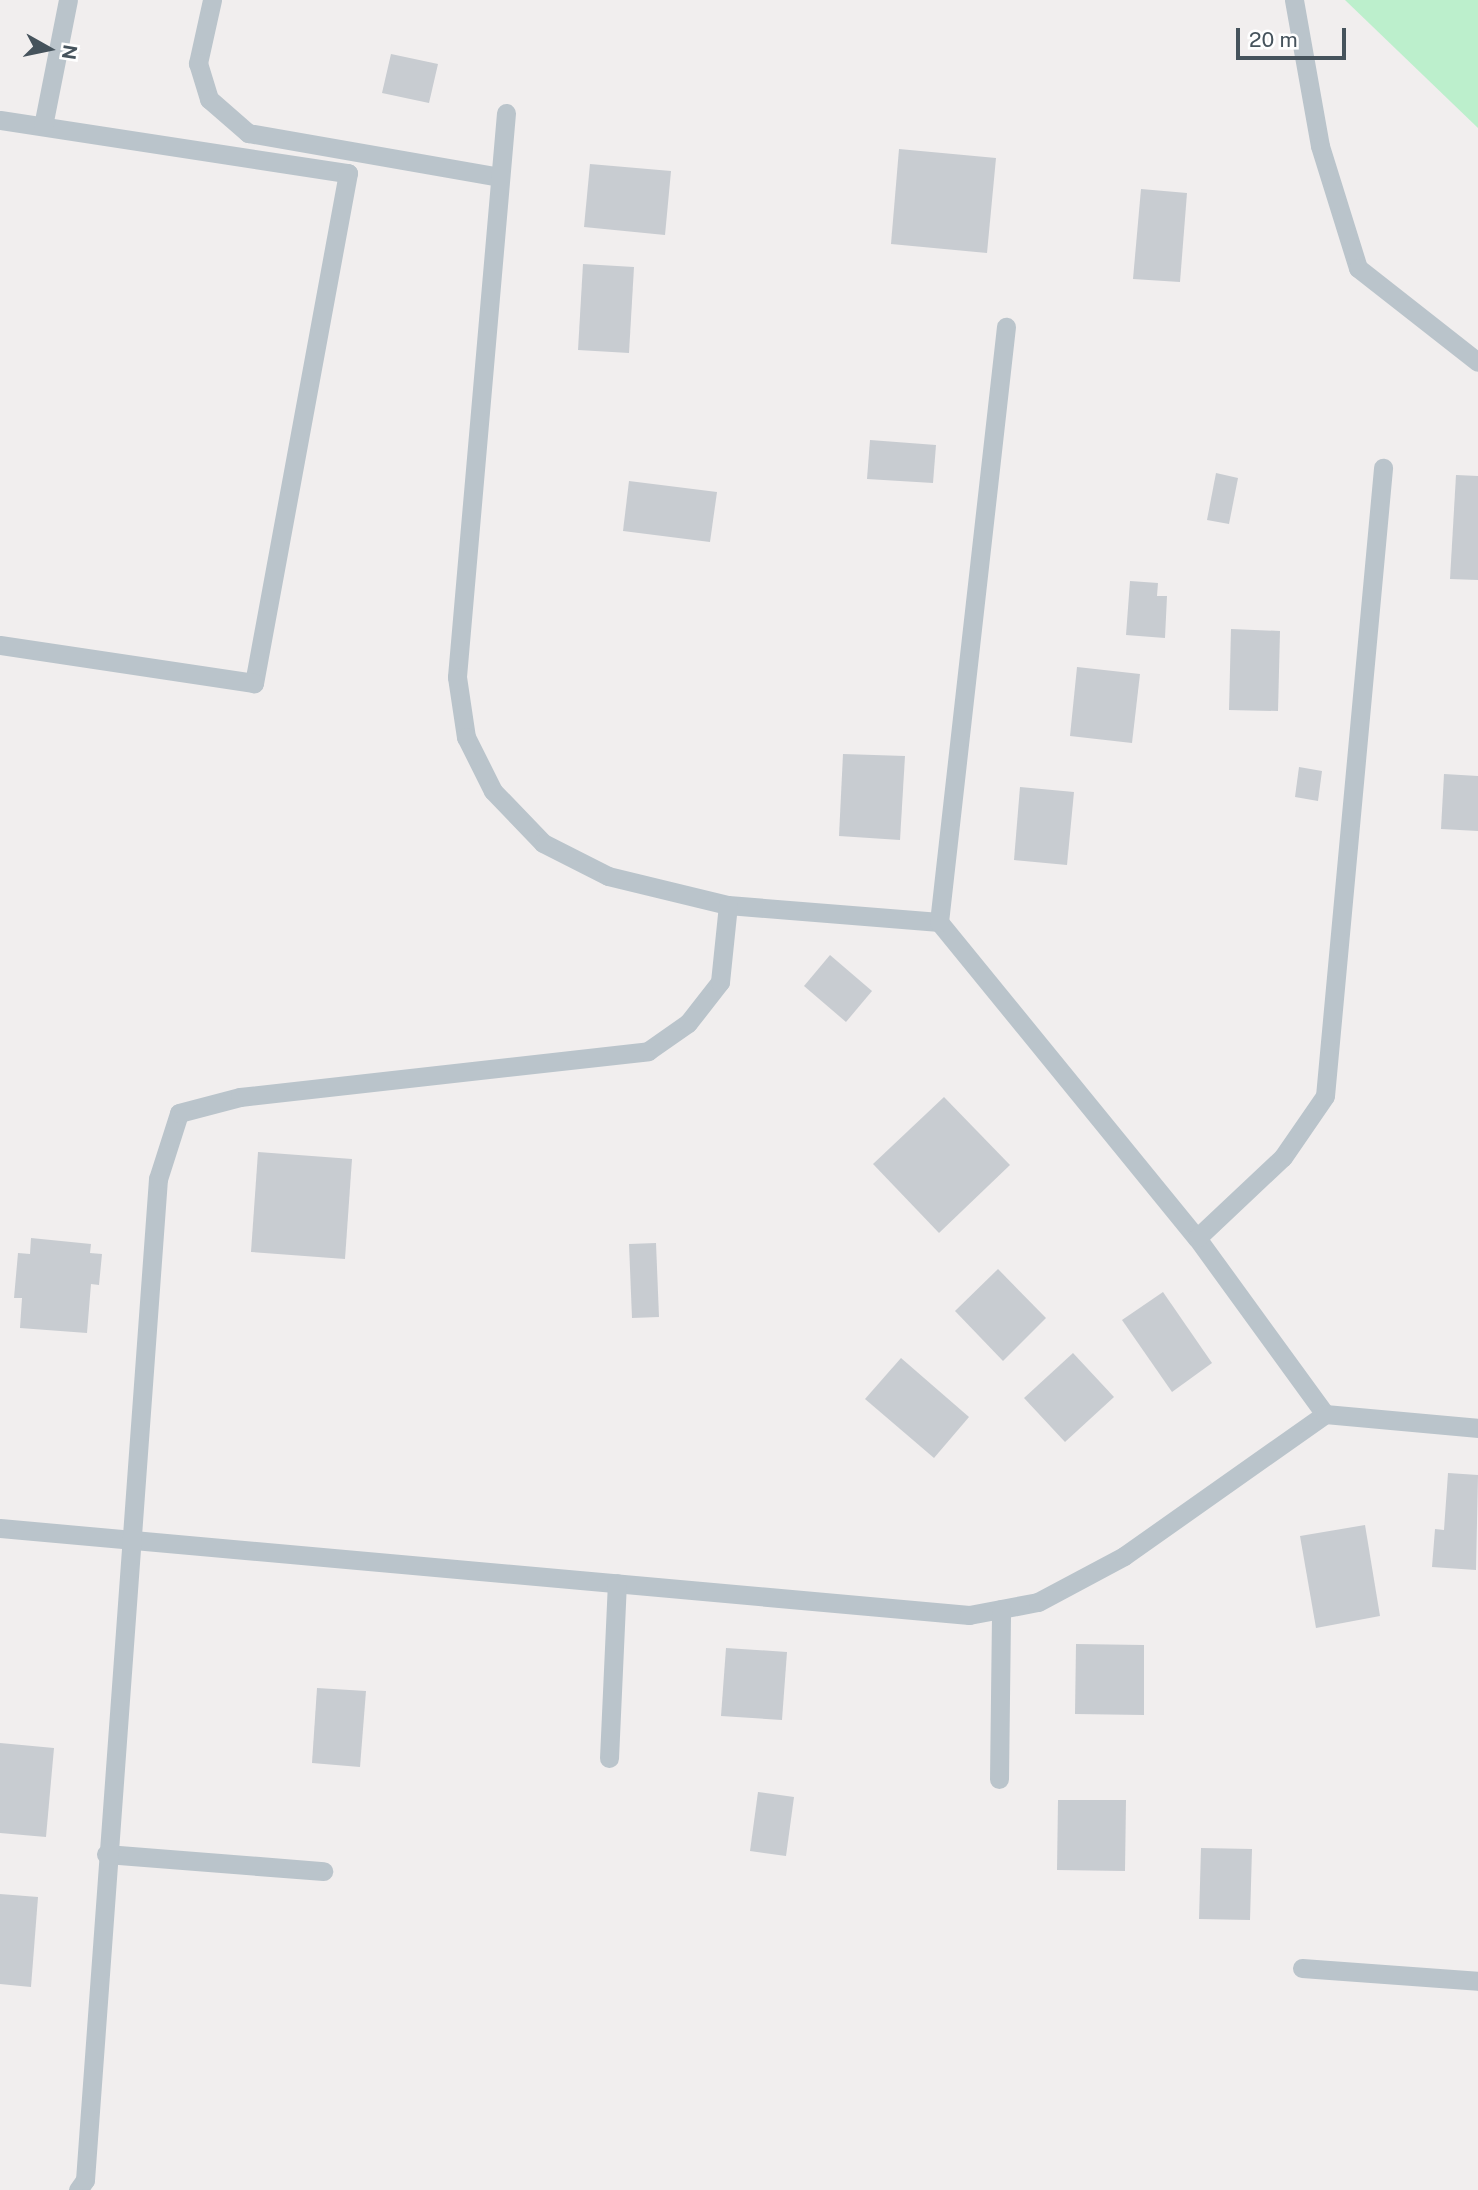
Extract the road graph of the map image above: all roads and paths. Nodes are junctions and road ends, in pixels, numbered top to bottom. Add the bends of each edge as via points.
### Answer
1 (68, 0) edge
2 (212, 0) edge
3 (1294, 0) edge
4 (506, 113) dead end
5 (0, 120) edge
6 (43, 126) junction
7 (499, 177) junction
8 (1006, 327) dead end
9 (1478, 362) edge
10 (1383, 468) dead end
11 (0, 645) edge
12 (729, 905) junction
13 (939, 922) junction
14 (1197, 1238) junction
15 (1325, 1414) junction
16 (1478, 1428) edge
17 (0, 1528) edge
18 (129, 1539) junction
19 (617, 1583) junction
20 (1001, 1609) junction
21 (610, 1758) dead end
22 (999, 1779) dead end
23 (106, 1854) junction
24 (323, 1871) dead end
25 (1302, 1968) dead end
26 (1478, 1981) edge
27 (78, 2190) edge

1 - 6 lane
2 - 7 lane via 198,63 209,99 248,133
3 - 9 lane via 1320,146 1358,268
4 - 7 lane
5 - 6 lane
6 - 11 lane via 348,173 254,683
7 - 12 lane via 457,677 466,737 493,791 543,843 608,876
8 - 13 lane
10 - 14 lane via 1325,1096 1283,1157
12 - 13 lane
12 - 18 lane via 720,982 688,1023 648,1051 240,1097 179,1113 158,1179
13 - 14 lane
14 - 15 lane
15 - 16 lane
15 - 20 lane via 1124,1556 1038,1602
17 - 18 lane
18 - 19 lane
18 - 23 lane
19 - 20 lane via 969,1615
19 - 21 lane
20 - 22 lane
23 - 24 lane
23 - 27 lane via 85,2180
25 - 26 lane

